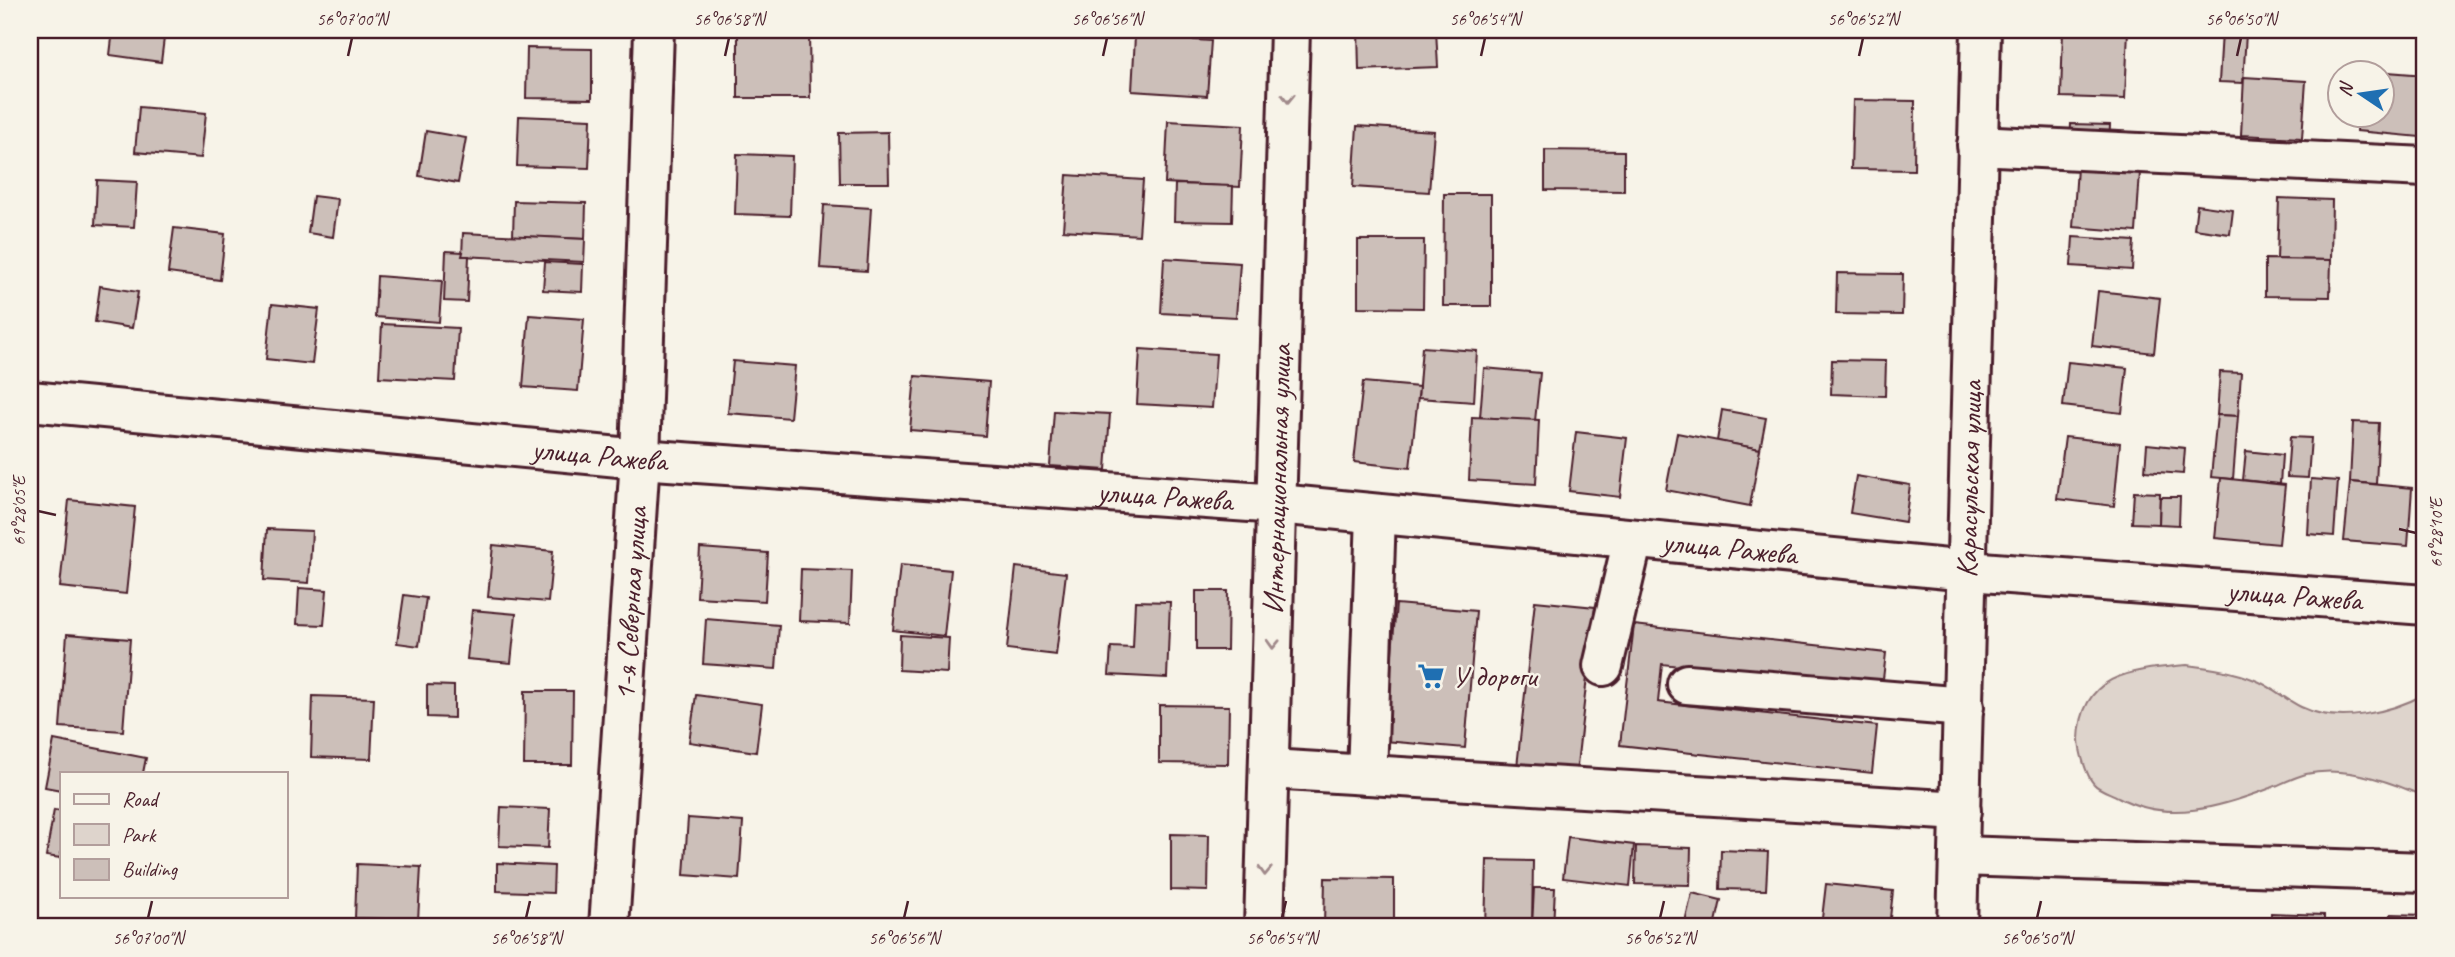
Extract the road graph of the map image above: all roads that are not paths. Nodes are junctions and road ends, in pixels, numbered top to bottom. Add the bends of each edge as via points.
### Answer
1 (654, 30) edge
2 (1290, 30) edge
3 (1981, 30) edge
4 (1977, 145) junction
5 (2425, 167) edge
6 (30, 401) edge
7 (640, 459) junction
8 (1278, 504) junction
9 (1376, 514) junction
10 (1633, 539) junction
11 (1968, 572) junction
12 (2425, 605) edge
13 (1602, 666) dead end
14 (1687, 684) dead end
15 (1964, 707) junction
16 (1269, 769) junction
17 (1367, 775) junction
18 (1961, 811) junction
19 (1960, 856) junction
20 (2425, 872) edge
21 (609, 927) edge
22 (1264, 927) edge
23 (1957, 927) edge

1 - 7 street, 1-я Северная улица
2 -> 8 street, Интернациональная улица
3 - 4 street, Карасульская улица
4 - 5 street
4 - 11 street, Карасульская улица
6 - 7 street, улица Ражева
7 - 8 street, улица Ражева
7 - 21 street, 1-я Северная улица
8 - 9 street, улица Ражева
8 -> 16 street, Интернациональная улица
9 - 10 street, улица Ражева
9 - 17 street
10 - 11 street, улица Ражева
10 - 13 street
11 - 12 street, улица Ражева
11 - 15 street, Карасульская улица
14 - 15 street
15 - 18 street, Карасульская улица
16 - 17 street
16 -> 22 street, Интернациональная улица
17 - 18 street
18 - 19 street, Карасульская улица
19 - 20 street
19 - 23 street, Карасульская улица

